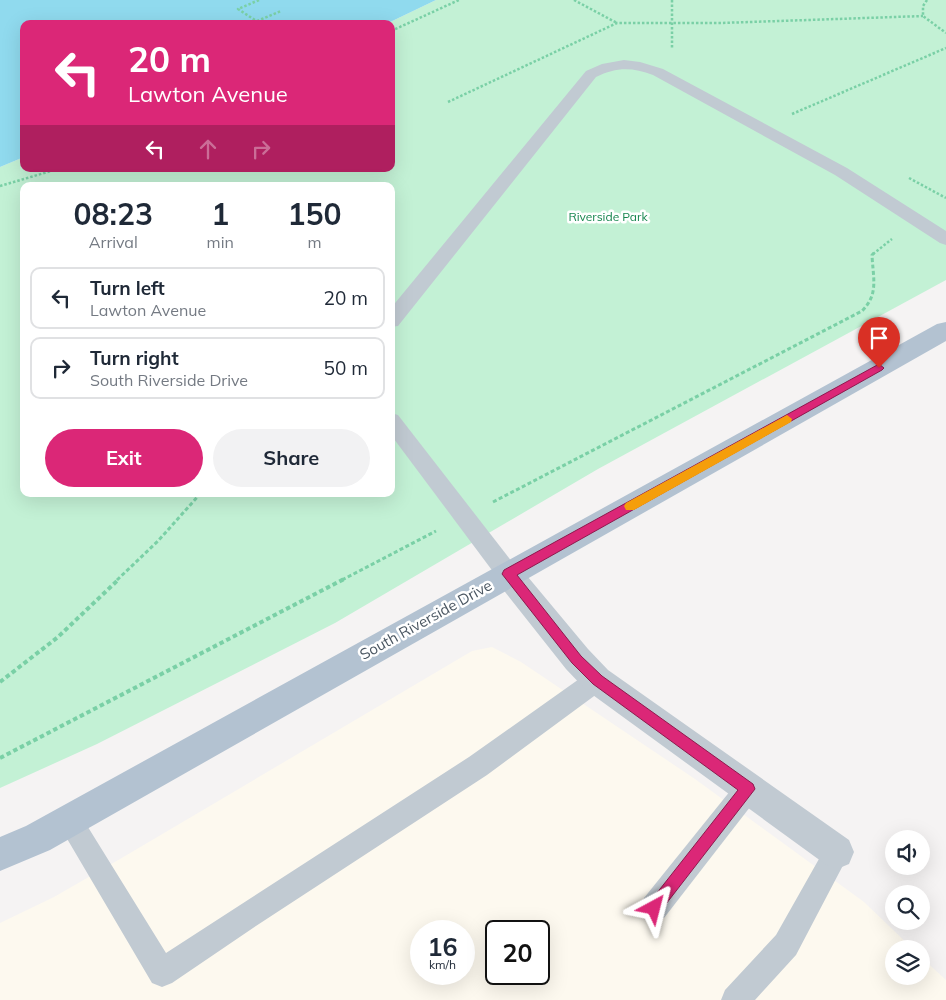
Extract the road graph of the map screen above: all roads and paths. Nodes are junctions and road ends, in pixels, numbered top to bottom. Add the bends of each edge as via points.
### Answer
1 (259, 0) edge
2 (459, 0) edge
3 (574, 0) edge
4 (927, 0) edge
5 (281, 11) dead end
6 (923, 16) junction
7 (256, 20) edge
8 (259, 20) edge
9 (618, 24) junction
10 (395, 29) edge
11 (946, 33) edge
12 (946, 48) edge
13 (448, 102) dead end
14 (786, 116) dead end
15 (48, 172) edge
16 (0, 186) edge
17 (946, 239) edge
18 (395, 316) edge
19 (946, 330) edge
20 (395, 425) edge
21 (197, 497) edge
22 (508, 574) junction
23 (597, 680) junction
24 (0, 682) edge
25 (748, 789) junction
26 (69, 820) junction
27 (38, 838) junction
28 (837, 852) joint
29 (0, 854) edge
30 (0, 868) edge
31 (654, 908) dead end
32 (736, 1000) edge

1 - 7 path via 238,8
2 - 10 path
3 - 9 path
4 - 6 path
5 - 8 path
6 - 9 path
6 - 11 path
9 - 13 path
12 - 14 path
15 - 16 path
17 - 18 lane via 910,213 823,162 658,72 630,64 614,64 591,74
19 - 22 main road, South Riverside Drive
20 - 22 lane
21 - 24 path via 158,541 58,637
22 - 23 street
22 - 26 main road, South Riverside Drive
23 - 25 street
23 - 26 lane via 478,766 162,973
25 - 28 street
25 - 31 lane
26 - 27 main road, South Riverside Drive
27 - 29 main road, South Riverside Drive
27 - 30 main road, South Riverside Drive
28 - 32 lane via 786,945

